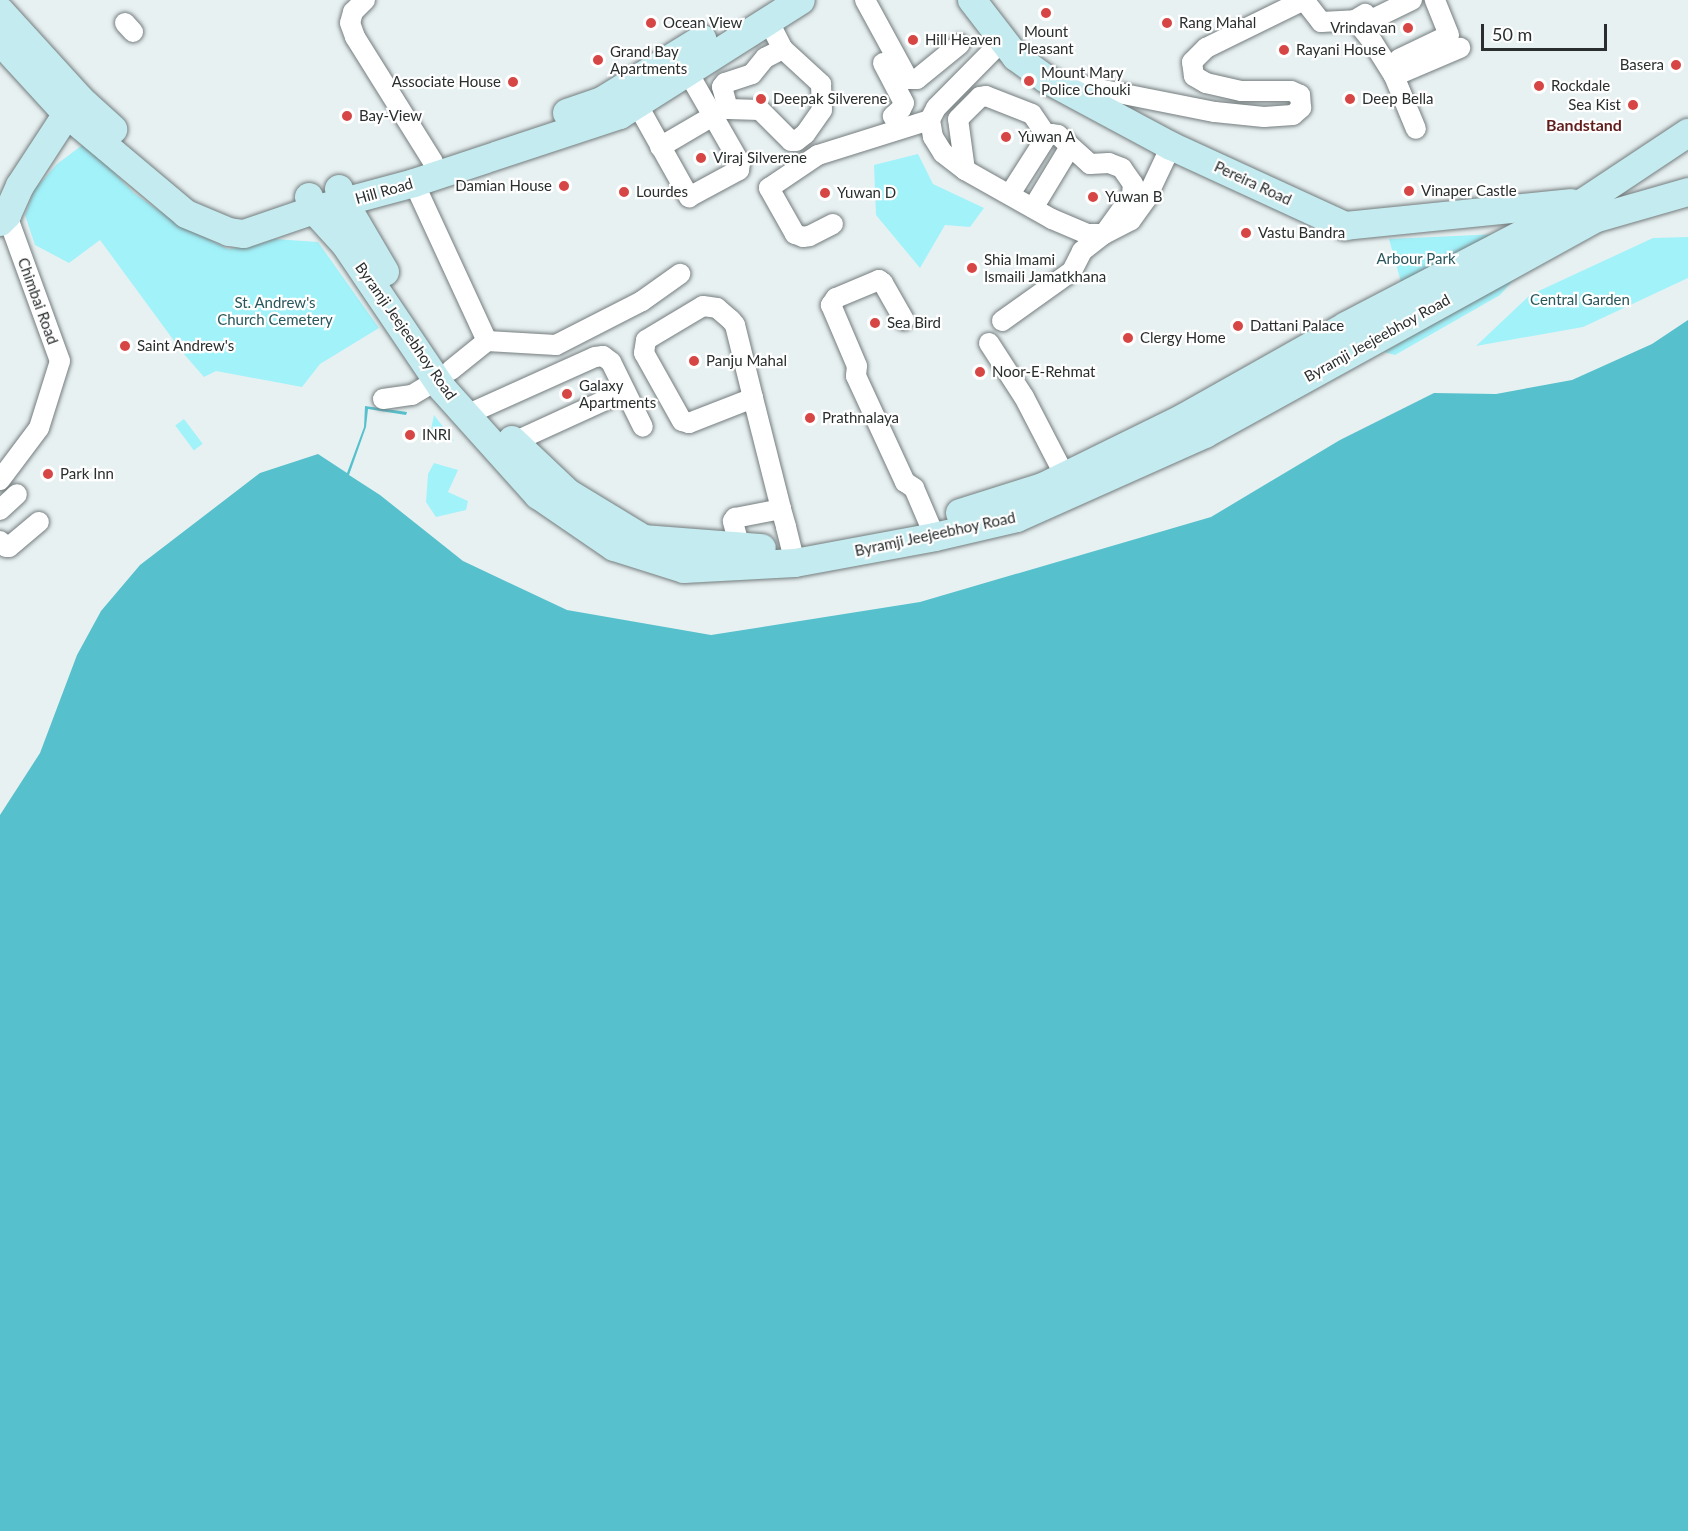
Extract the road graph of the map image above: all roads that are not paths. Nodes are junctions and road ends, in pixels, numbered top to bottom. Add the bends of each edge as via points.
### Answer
1 (365, 0) edge
2 (801, 0) edge
3 (850, 0) edge
4 (865, 0) edge
5 (972, 0) edge
6 (1304, 0) edge
7 (1412, 0) edge
8 (1435, 0) edge
9 (768, 10) edge
10 (0, 11) edge
11 (1365, 18) junction
12 (1003, 40) junction
13 (0, 41) edge
14 (960, 44) dead end
15 (1460, 48) dead end
16 (783, 49) junction
17 (1397, 68) junction
18 (687, 71) junction
19 (1046, 79) junction
20 (637, 104) junction
21 (73, 106) junction
22 (713, 116) junction
23 (893, 116) dead end
24 (930, 120) junction
25 (1416, 129) dead end
26 (1688, 133) edge
27 (1047, 136) junction
28 (1172, 146) junction
29 (660, 147) junction
30 (1070, 147) junction
31 (490, 150) junction
32 (433, 162) junction
33 (965, 170) junction
34 (414, 183) junction
35 (1688, 192) edge
36 (1010, 194) junction
37 (342, 196) junction
38 (312, 204) junction
39 (1033, 208) junction
40 (1589, 210) junction
41 (3, 219) edge
42 (833, 224) dead end
43 (1104, 234) junction
44 (353, 239) junction
45 (680, 274) dead end
46 (904, 320) dead end
47 (1002, 321) dead end
48 (487, 341) junction
49 (989, 343) dead end
50 (444, 375) junction
51 (626, 391) junction
52 (753, 398) junction
53 (383, 399) dead end
54 (475, 410) junction
55 (643, 427) dead end
56 (505, 445) junction
57 (1065, 476) junction
58 (0, 480) edge
59 (17, 494) dead end
60 (0, 509) edge
61 (782, 510) junction
62 (39, 522) dead end
63 (932, 528) junction
64 (0, 541) edge
65 (740, 548) junction
66 (793, 554) junction

1 - 32 street via 353,12 350,23 355,37
2 - 9 street, Hill Road
3 - 23 street via 903,99 904,106
4 - 14 street via 908,79 917,79
5 - 12 street, Pereira Road
6 - 11 street via 1321,22
6 - 19 street via 1206,48 1192,62 1194,76 1206,83 1241,91 1291,91 1300,96 1301,108 1293,115 1264,117 1215,112
7 - 11 street
8 - 17 street via 1449,35
9 - 16 street
9 - 18 street, Hill Road
9 - 31 street, Hill Road via 602,100
10 - 21 street, Hill Road
11 - 17 street via 1372,41
12 - 19 street, Pereira Road via 1016,57
12 - 24 street via 936,108
13 - 21 street, Hill Road
15 - 17 street
16 - 16 street via 821,84 822,110 795,141 760,111 728,109 722,87 752,74 765,58
17 - 25 street
18 - 20 street, Hill Road
18 - 22 street
19 - 28 street, Pereira Road
20 - 29 street
20 - 31 street, Hill Road via 620,115
21 - 38 street, Hill Road via 186,214 229,232 244,234
21 - 41 street
22 - 29 street
22 - 29 street via 741,165 730,176 689,197
24 - 33 street via 933,137 943,153
24 - 42 street via 818,155 769,188 795,234 809,236
26 - 40 street
27 - 30 street via 1058,135
27 - 33 street via 1032,114 980,97 958,119
27 - 36 street
28 - 40 street, Pereira Road via 1345,226
28 - 43 street via 1131,220
30 - 39 street
30 - 43 street via 1090,164 1122,168 1133,184 1132,195
31 - 32 street, Hill Road
31 - 34 street, Hill Road
32 - 37 street, Hill Road
33 - 36 street
34 - 37 street, Hill Road
34 - 48 street
35 - 40 street, Byramji Jeejeebhoy Road
36 - 39 street
37 - 38 street, Hill Road
37 - 44 street, Byramji Jeejeebhoy Road
38 - 44 street, Byramji Jeejeebhoy Road
39 - 43 street via 1088,234
40 - 57 street, Byramji Jeejeebhoy Road via 1346,326 1183,418
40 - 63 street, Byramji Jeejeebhoy Road via 1205,434 1017,518
41 - 58 street, Chimbai Road via 60,361 39,428
43 - 47 street via 1082,251 1072,271
44 - 50 street, Byramji Jeejeebhoy Road
45 - 48 street via 642,301 556,345
46 - 63 street via 879,280 832,301 831,310 856,366 866,372 916,478 914,488
48 - 50 street
49 - 57 street via 1024,397
50 - 53 street via 412,395
50 - 54 street, Byramji Jeejeebhoy Road
51 - 54 street via 611,362 599,356
51 - 55 street
51 - 56 street
52 - 52 street via 735,325 717,308 703,306 646,340 644,353 682,421 689,423
52 - 61 street
54 - 56 street, Byramji Jeejeebhoy Road
56 - 65 street, Byramji Jeejeebhoy Road via 568,493 644,539
56 - 66 street, Byramji Jeejeebhoy Road via 538,495 614,547 684,569
57 - 63 street, Byramji Jeejeebhoy Road
59 - 60 street
61 - 65 street via 735,518
61 - 66 street
62 - 64 street via 9,547
63 - 66 street, Byramji Jeejeebhoy Road
65 - 66 street, Byramji Jeejeebhoy Road

